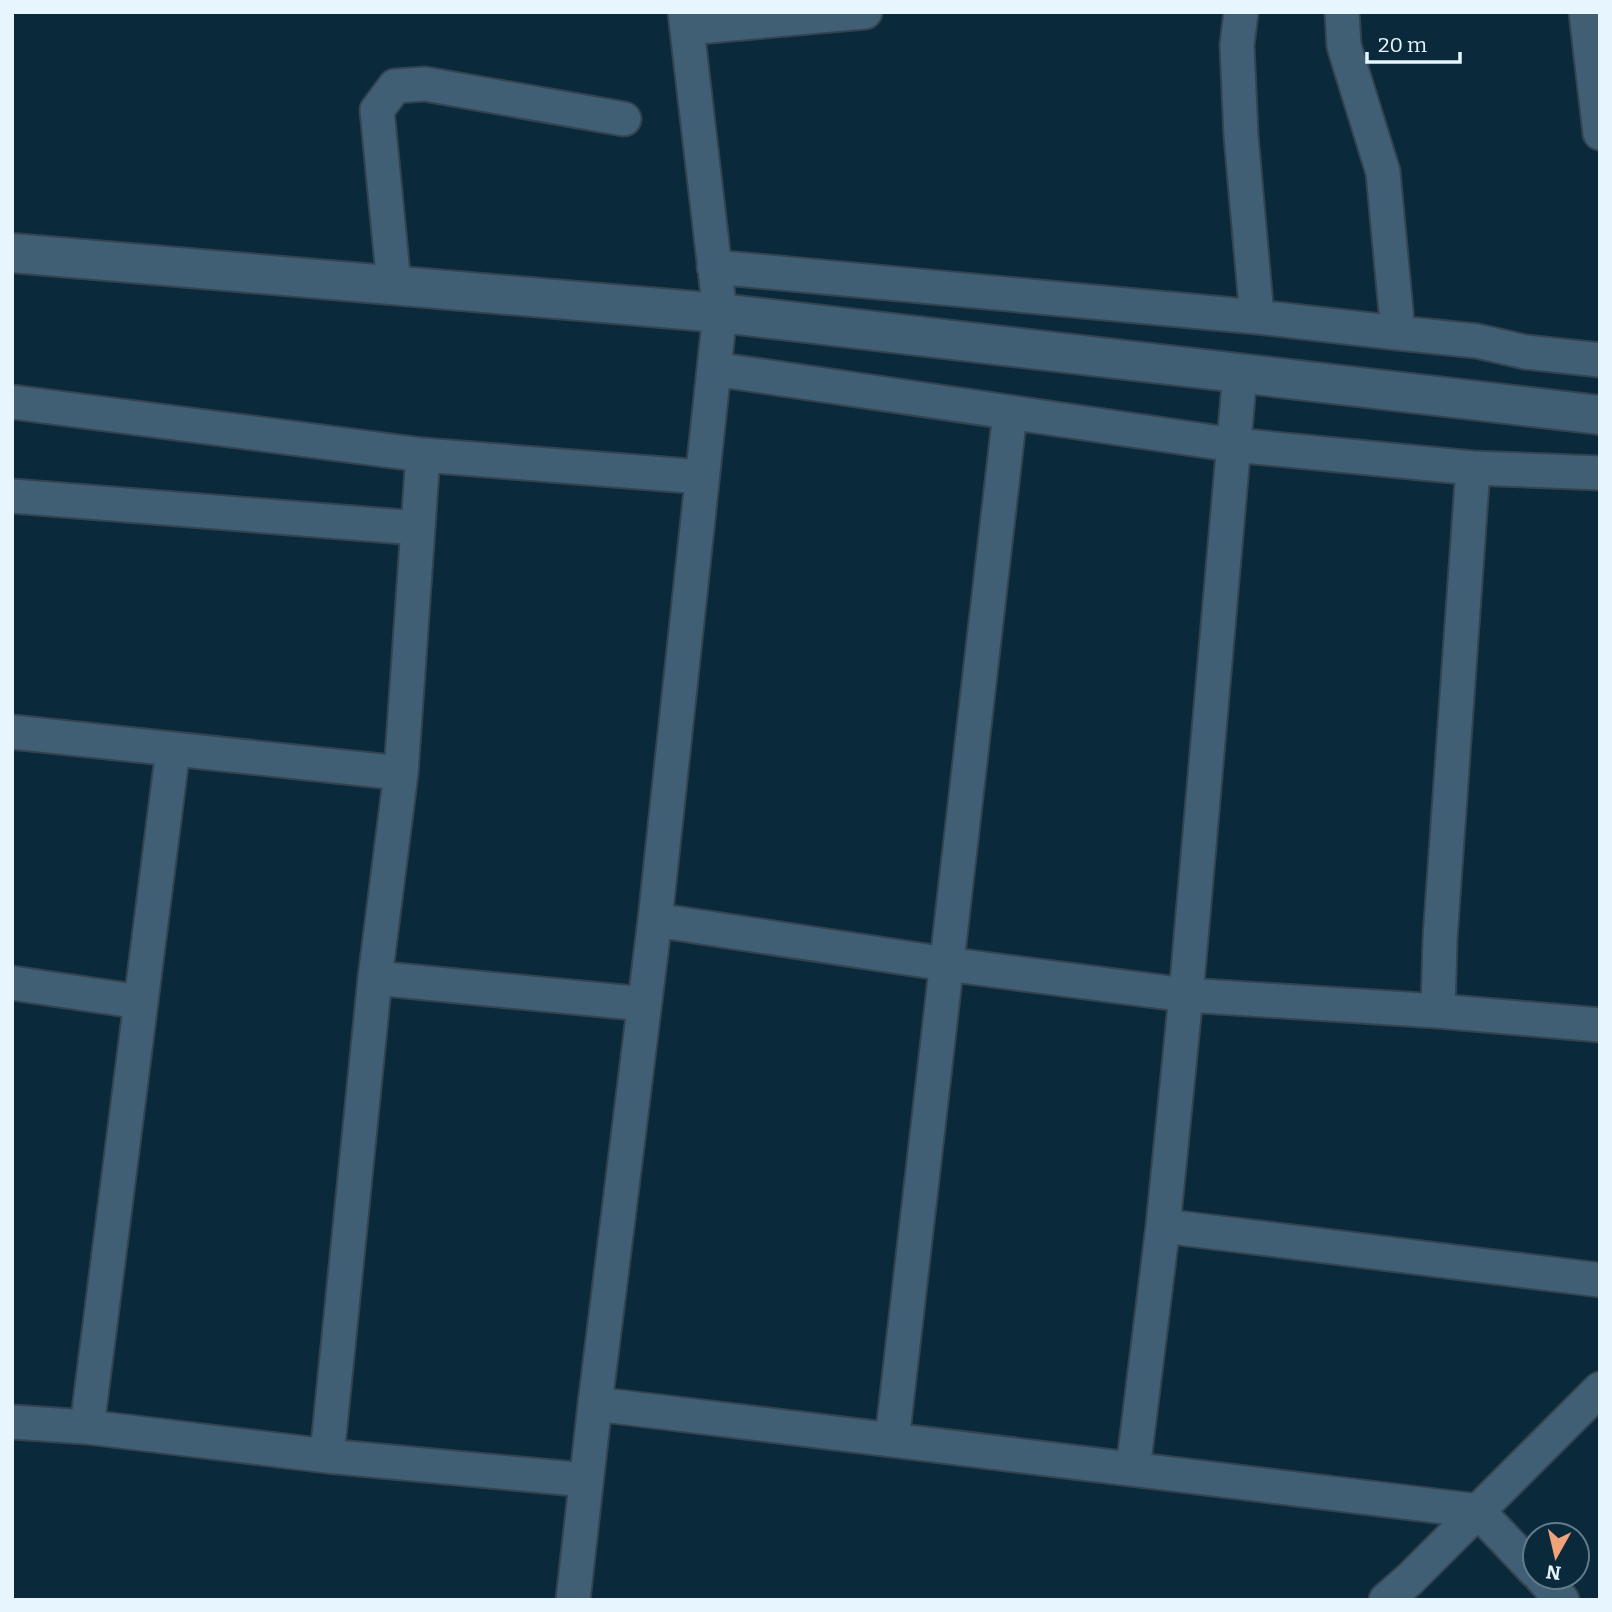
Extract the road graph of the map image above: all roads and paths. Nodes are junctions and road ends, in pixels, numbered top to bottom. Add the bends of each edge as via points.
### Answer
1 (865, 12) edge
2 (1241, 12) edge
3 (1342, 12) edge
4 (1586, 12) edge
5 (686, 20) edge
6 (624, 119) dead end
7 (1600, 133) edge
8 (12, 253) edge
9 (714, 267) junction
10 (394, 285) junction
11 (720, 313) junction
12 (1257, 317) junction
13 (1398, 333) junction
14 (1600, 360) edge
15 (714, 369) junction
16 (1240, 373) junction
17 (12, 402) edge
18 (1010, 413) junction
19 (1600, 415) edge
20 (1234, 445) junction
21 (423, 455) junction
22 (1473, 468) junction
23 (1600, 474) edge
24 (702, 477) junction
25 (12, 496) edge
26 (417, 528) junction
27 (12, 732) edge
28 (173, 749) junction
29 (401, 773) junction
30 (654, 920) junction
31 (946, 964) junction
32 (375, 978) junction
33 (12, 983) edge
34 (1186, 995) junction
35 (141, 1002) junction
36 (644, 1004) junction
37 (1438, 1011) junction
38 (1600, 1025) edge
39 (1163, 1226) junction
40 (1600, 1280) edge
41 (1600, 1389) edge
42 (594, 1404) junction
43 (12, 1422) edge
44 (88, 1427) junction
45 (892, 1440) junction
46 (327, 1457) junction
47 (1133, 1469) junction
48 (586, 1480) junction
49 (1478, 1511) junction
50 (1521, 1556) edge
51 (573, 1600) edge
52 (1386, 1600) edge

1 - 5 street
2 - 12 street via 1237,45 1241,123
3 - 13 street via 1344,46 1383,172
4 - 7 street
5 - 9 street
6 - 10 street via 425,84 395,86 377,110
8 - 10 main road
9 - 11 street
9 - 12 street
10 - 11 main road
11 - 15 street
11 - 16 main road
12 - 13 street
13 - 14 street
15 - 18 street
15 - 24 street
16 - 19 main road
16 - 20 street
17 - 21 street
18 - 20 street
18 - 31 street
20 - 22 street
20 - 34 street
21 - 24 street
21 - 26 street
22 - 23 street
22 - 37 street
24 - 30 street
25 - 26 street
26 - 29 street
27 - 28 street
28 - 29 street
28 - 35 street
29 - 32 street
30 - 31 street
30 - 36 street
31 - 34 street
31 - 45 street
32 - 36 street
32 - 46 street
33 - 35 street
34 - 37 street
34 - 39 street
35 - 44 street
36 - 42 street
37 - 38 street
39 - 40 street
39 - 47 street
41 - 49 street
42 - 45 street
42 - 48 street
43 - 44 street
44 - 46 street
45 - 47 street
46 - 48 street
47 - 49 street
48 - 51 street
49 - 50 street
49 - 52 street

